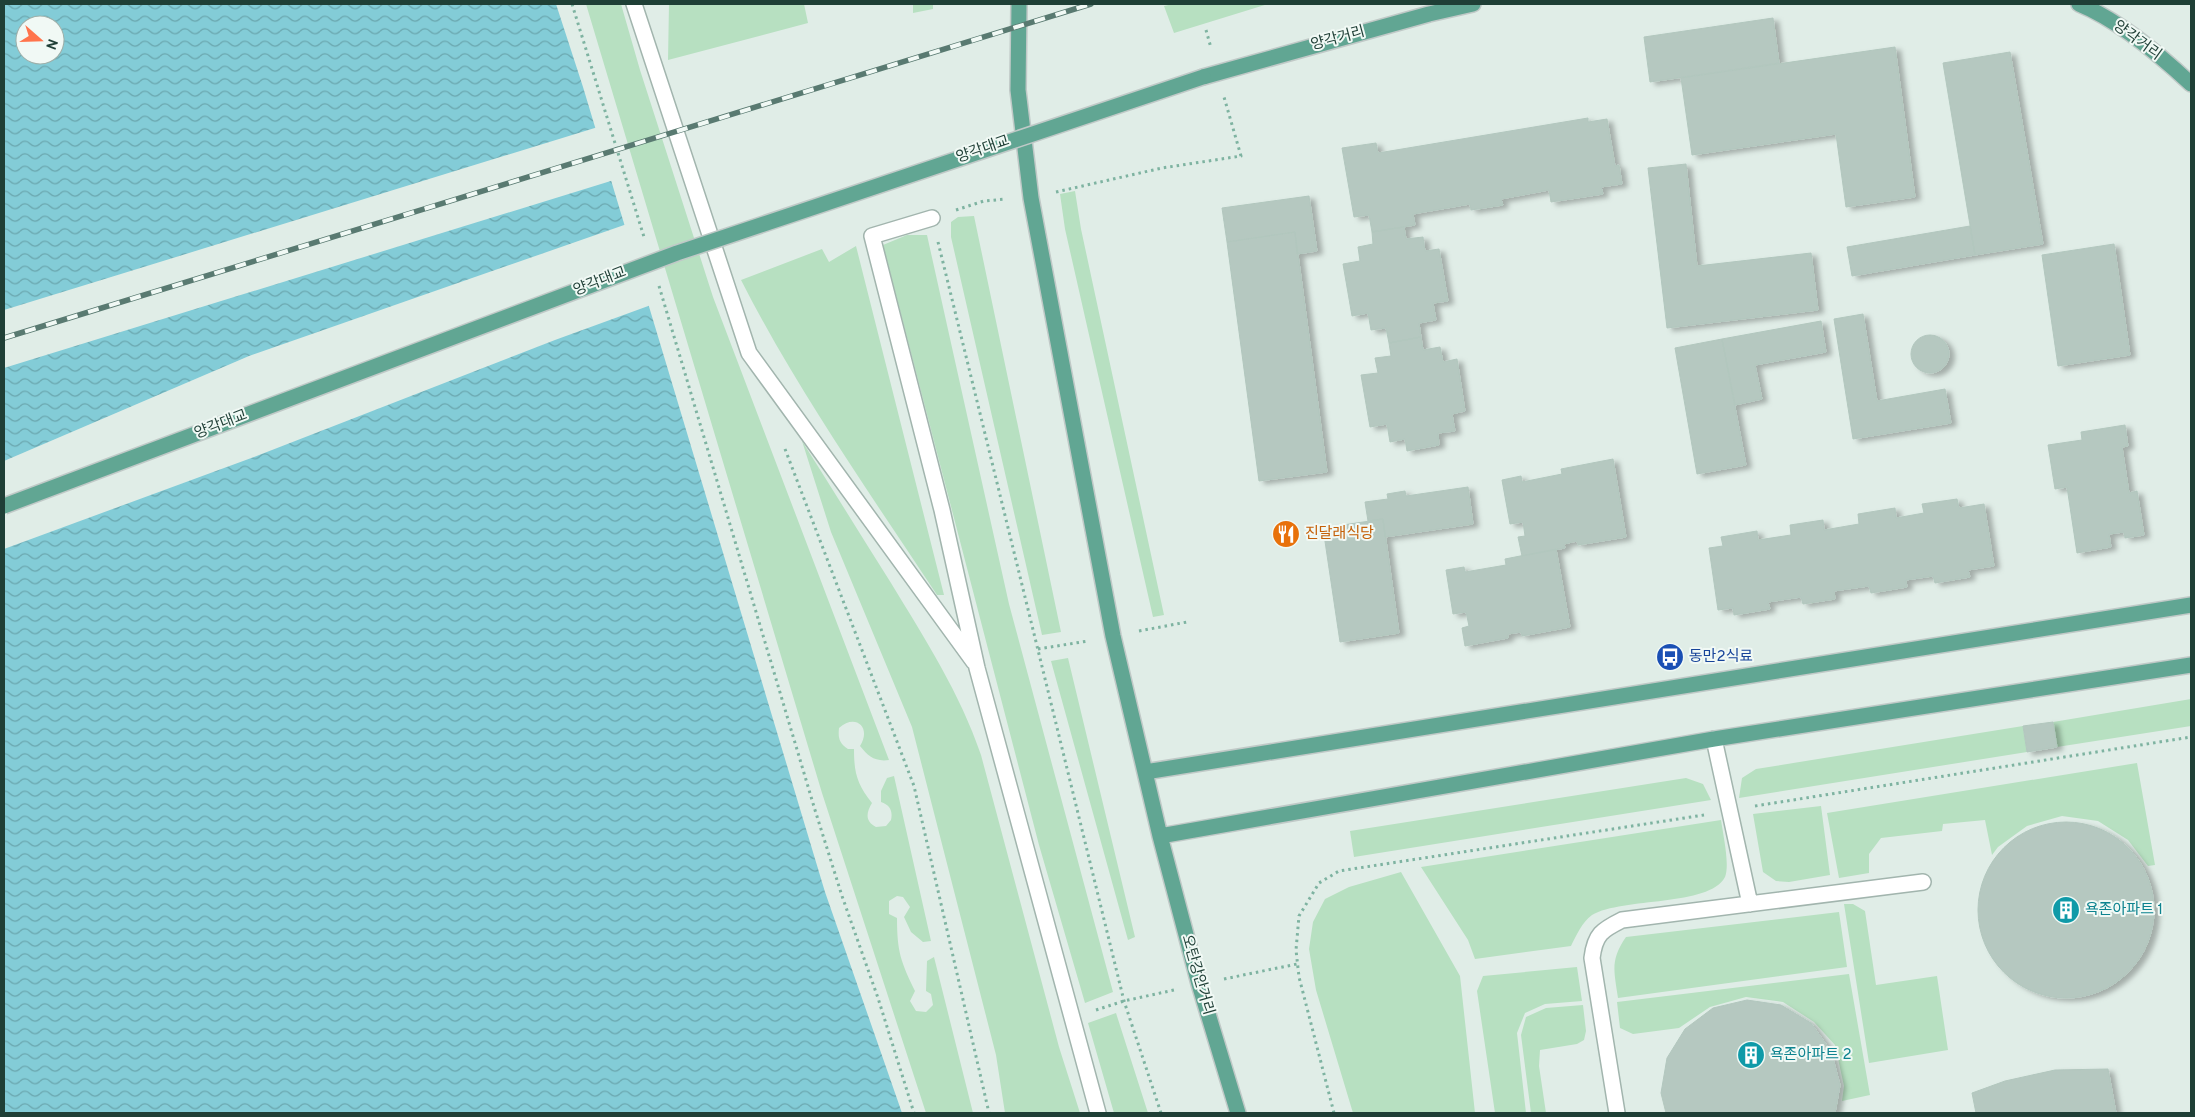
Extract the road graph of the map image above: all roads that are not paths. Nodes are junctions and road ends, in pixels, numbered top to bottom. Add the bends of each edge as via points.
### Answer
1 (634, 4) edge
2 (1019, 4) edge
3 (1473, 4) edge
4 (2079, 4) edge
5 (1203, 77) joint
6 (2191, 84) edge
7 (932, 218) road end
8 (4, 506) edge
9 (2191, 605) edge
10 (2191, 665) edge
11 (977, 668) junction
12 (1714, 739) junction
13 (1145, 772) junction
14 (1160, 836) junction
15 (1923, 882) dead end
16 (1750, 904) junction
17 (1098, 1113) edge
18 (1238, 1113) edge
19 (1617, 1113) edge

1 - 11 lane via 749,353
2 - 13 main road, 오탄강안거리 via 1018,90 1031,198 1113,636
3 - 5 main road, 양각거리
4 - 6 main road, 양각거리 via 2094,10 2136,39
5 - 8 main road, 양각대교, bridge via 677,253
7 - 11 lane via 872,236 942,510
9 - 13 main road
10 - 12 main road
11 - 17 lane
12 - 14 main road
12 - 16 lane
13 - 14 main road, 오탄강안거리
14 - 18 main road, 오탄강안거리 via 1199,984
15 - 16 lane
16 - 19 lane via 1622,920 1604,929 1594,942 1592,958

